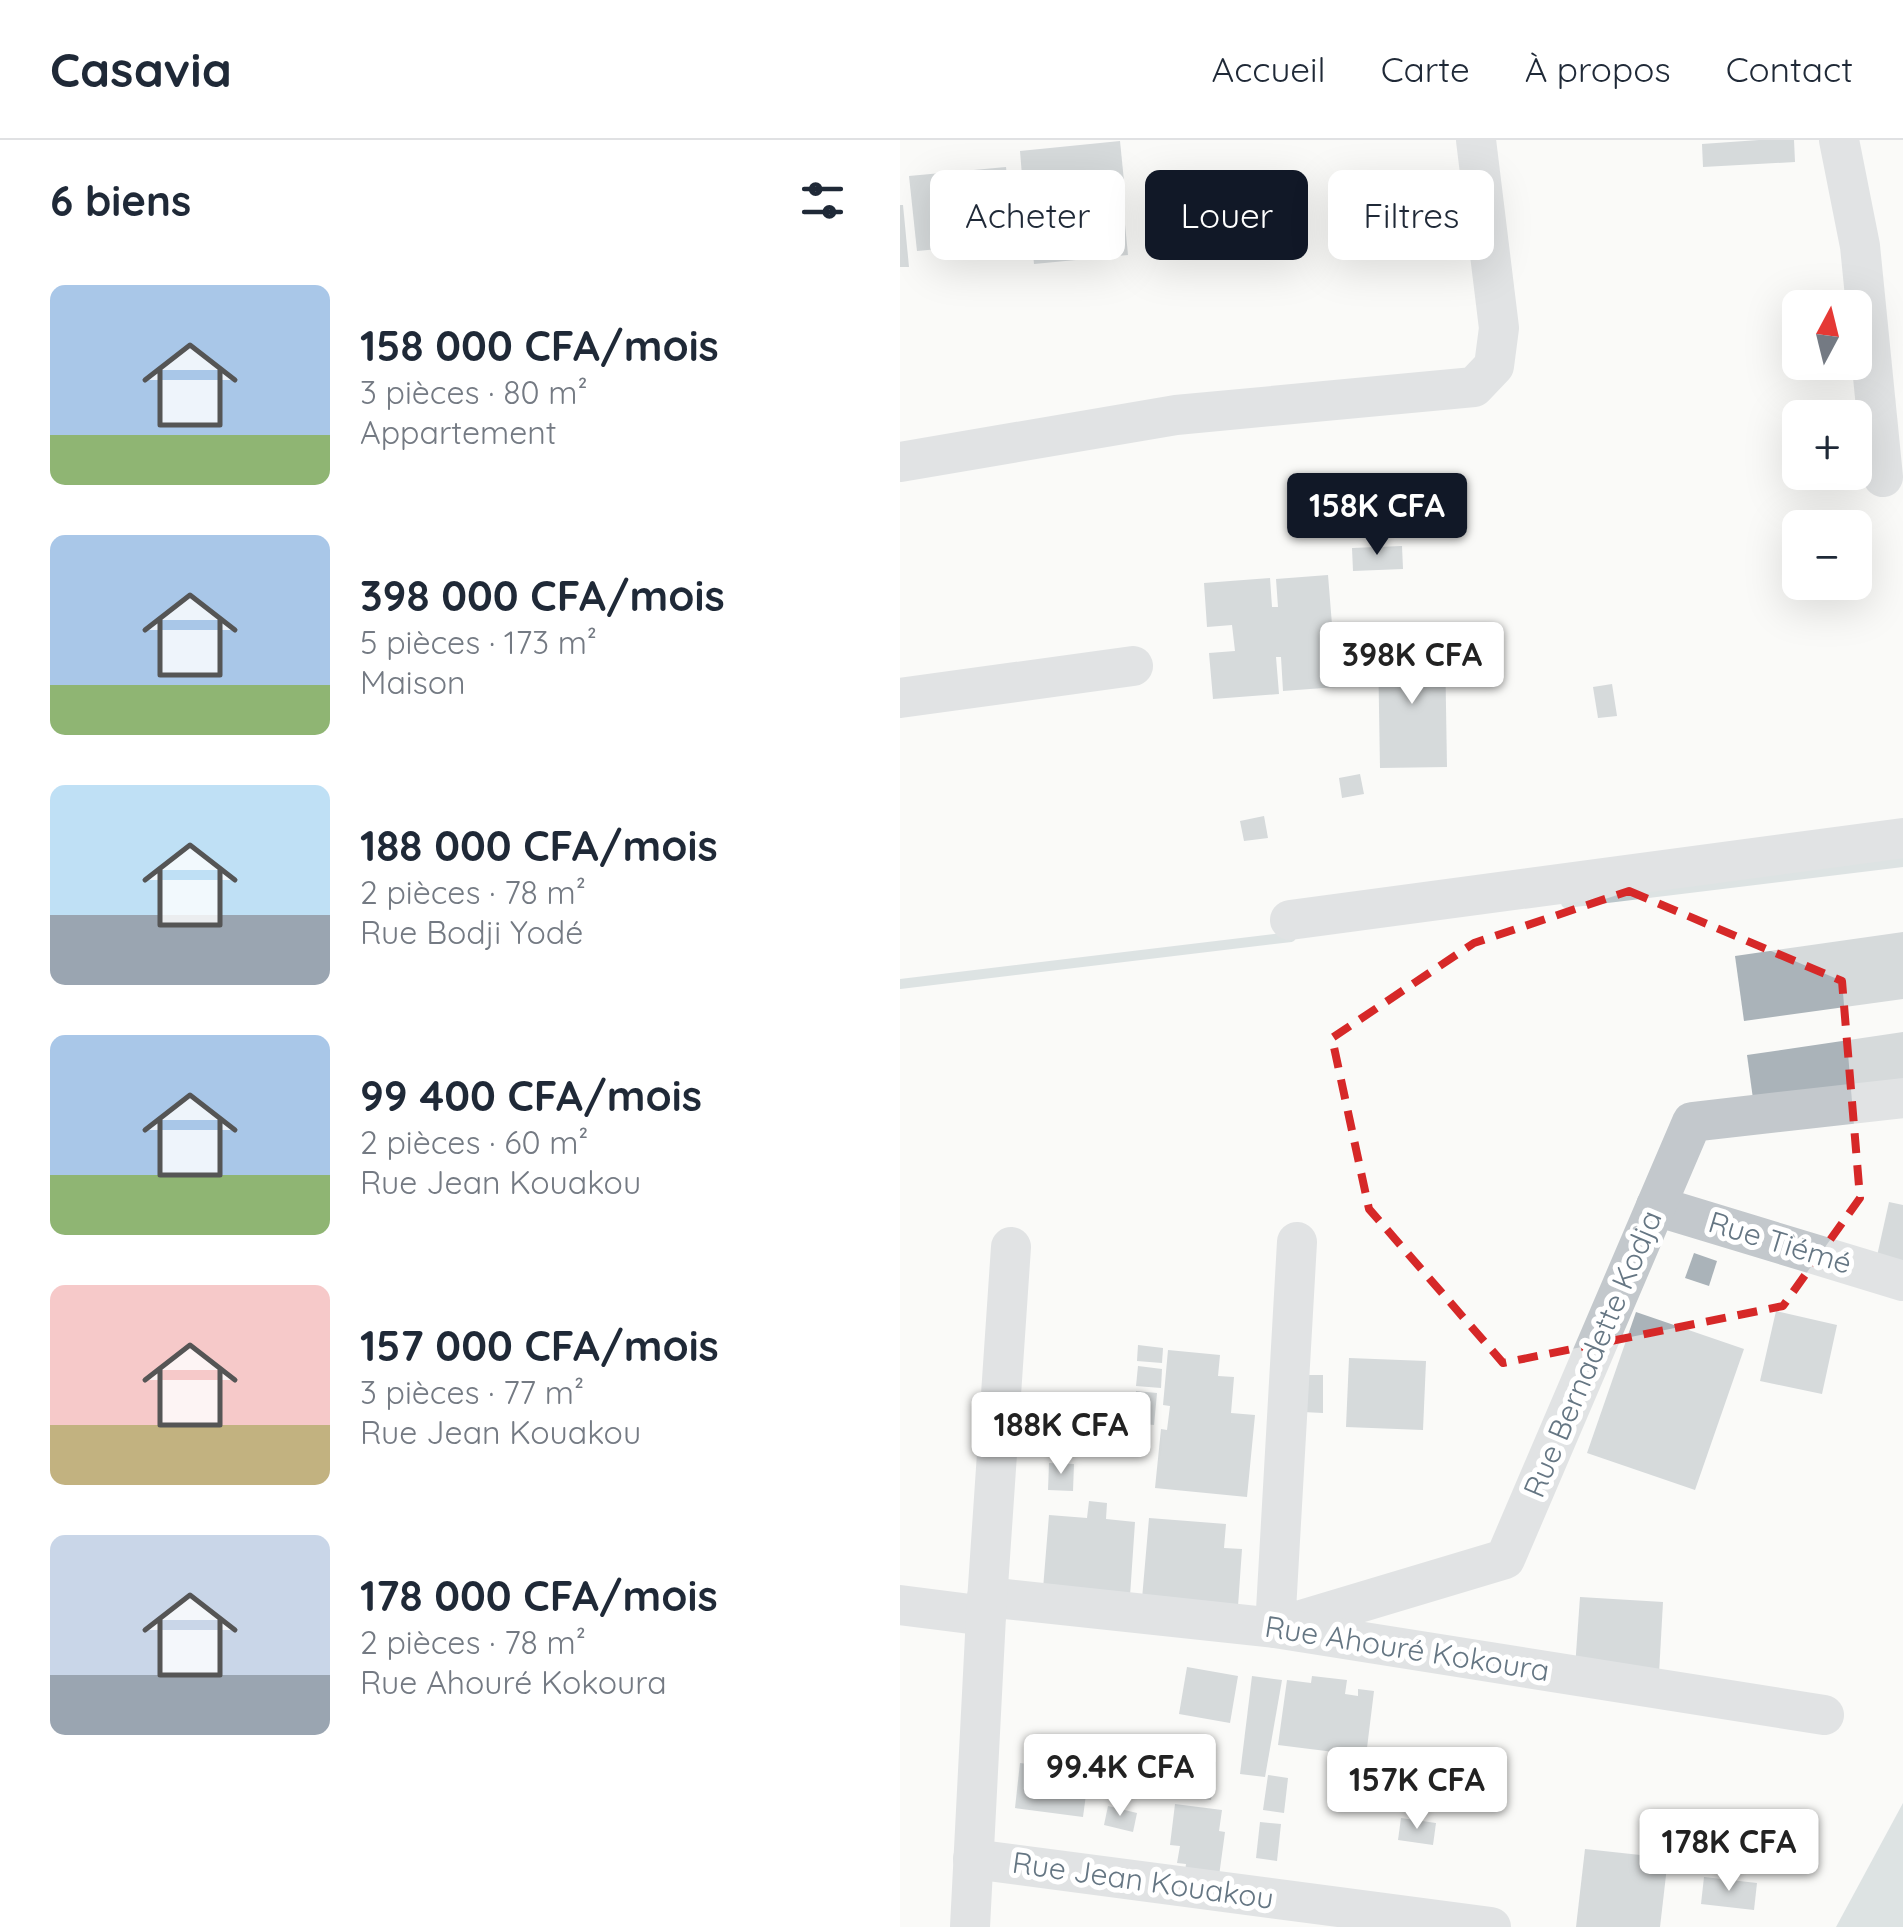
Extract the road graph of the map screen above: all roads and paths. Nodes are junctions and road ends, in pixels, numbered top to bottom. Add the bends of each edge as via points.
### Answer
1 (1476, 140) edge
2 (1839, 140) edge
3 (900, 462) edge
4 (1883, 477) dead end
5 (1133, 666) dead end
6 (900, 698) edge
7 (1903, 838) edge
8 (1290, 920) dead end
9 (1903, 1098) edge
10 (1656, 1206) junction
11 (1297, 1242) dead end
12 (1011, 1247) dead end
13 (1903, 1281) edge
14 (900, 1605) edge
15 (987, 1606) junction
16 (1275, 1628) junction
17 (1824, 1715) dead end
18 (973, 1859) junction
19 (970, 1927) edge
20 (1491, 1927) edge

1 - 3 street via 1498,328 1494,366 1474,386 1176,415
2 - 4 street via 1860,246
5 - 6 street
7 - 8 street
9 - 10 street, Rue Bernadette Kodja via 1692,1122
10 - 13 street, Rue Tiémé
10 - 16 street, Rue Bernadette Kodja via 1506,1558
11 - 16 street
12 - 15 street
14 - 15 street, Rue Ahouré Kokoura
15 - 16 street, Rue Ahouré Kokoura
15 - 18 street
16 - 17 street, Rue Ahouré Kokoura
18 - 19 street
18 - 20 street, Rue Jean Kouakou

